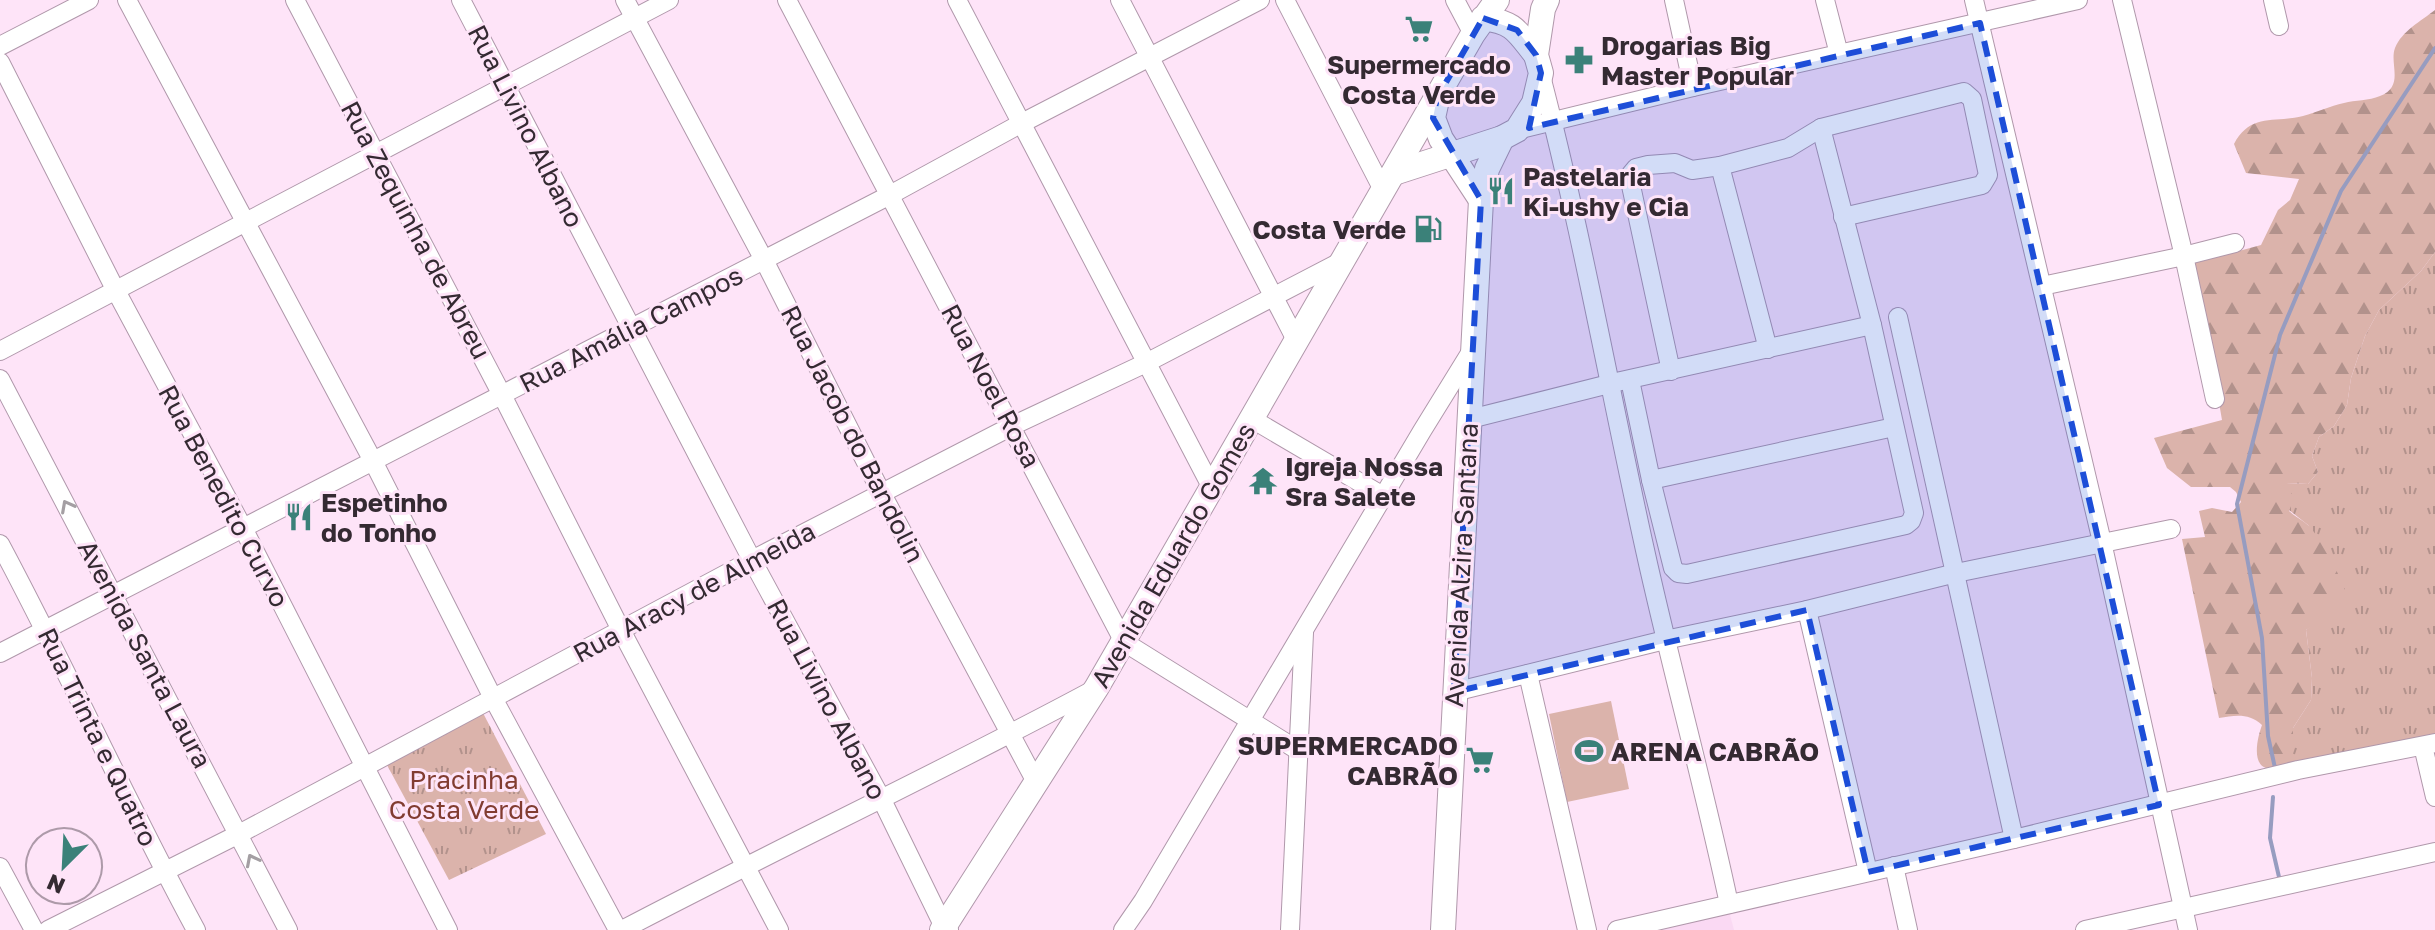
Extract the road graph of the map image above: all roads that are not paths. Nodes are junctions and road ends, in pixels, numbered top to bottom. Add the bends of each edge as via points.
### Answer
1 (89, 0) edge
2 (127, 0) edge
3 (295, 0) edge
4 (461, 0) edge
5 (625, 0) edge
6 (669, 0) edge
7 (787, 0) edge
8 (957, 0) edge
9 (1120, 0) edge
10 (1260, 0) edge
11 (1285, 0) edge
12 (1547, 0) edge
13 (1674, 0) edge
14 (1825, 0) edge
15 (1974, 0) edge
16 (2078, 0) edge
17 (2122, 0) edge
18 (2273, 0) edge
19 (1456, 2) edge
20 (1484, 17) edge
21 (634, 18) junction
22 (1980, 23) junction
23 (2279, 26) dead end
24 (0, 46) edge
25 (1839, 54) junction
26 (1150, 57) junction
27 (0, 62) edge
28 (1538, 64) junction
29 (506, 85) junction
30 (1693, 87) junction
31 (1437, 98) junction
32 (1554, 122) junction
33 (1022, 123) junction
34 (1821, 128) junction
35 (1510, 134) junction
36 (375, 153) junction
37 (1451, 153) junction
38 (1720, 166) junction
39 (1388, 182) junction
40 (890, 195) junction
41 (1481, 200) junction
42 (1843, 217) junction
43 (245, 221) junction
44 (2235, 243) dead end
45 (2184, 256) junction
46 (764, 260) junction
47 (1342, 260) junction
48 (2042, 286) junction
49 (115, 289) junction
50 (1273, 297) junction
51 (1898, 317) dead end
52 (1872, 325) junction
53 (631, 328) junction
54 (1296, 340) junction
55 (1473, 349) junction
56 (1768, 349) junction
57 (0, 351) edge
58 (1146, 363) junction
59 (1671, 371) junction
60 (0, 379) edge
61 (1630, 380) junction
62 (1609, 384) junction
63 (502, 395) junction
64 (2215, 399) dead end
65 (1252, 419) junction
66 (1470, 419) junction
67 (1012, 426) junction
68 (1894, 427) junction
69 (373, 461) junction
70 (1651, 480) junction
71 (1212, 488) junction
72 (882, 494) junction
73 (1383, 496) junction
74 (243, 528) junction
75 (2171, 529) dead end
76 (2102, 542) junction
77 (0, 544) edge
78 (752, 560) junction
79 (1956, 573) junction
80 (114, 594) junction
81 (1807, 610) junction
82 (46, 629) junction
83 (1304, 629) junction
84 (621, 630) junction
85 (1665, 640) junction
86 (1124, 642) junction
87 (0, 653) edge
88 (1528, 674) junction
89 (1097, 687) junction
90 (1454, 692) junction
91 (493, 698) junction
92 (1249, 721) junction
93 (1012, 734) junction
94 (2429, 745) edge
95 (1299, 751) junction
96 (364, 767) junction
97 (1036, 782) junction
98 (2435, 797) edge
99 (881, 798) junction
100 (2159, 805) junction
101 (239, 834) junction
102 (2014, 839) junction
103 (2435, 852) edge
104 (743, 866) junction
105 (1894, 866) junction
106 (0, 867) edge
107 (165, 872) junction
108 (1868, 872) junction
109 (1143, 901) junction
110 (1729, 904) junction
111 (2183, 907) junction
112 (1636, 928) edge
113 (945, 929) edge
114 (34, 930) edge
115 (48, 930) edge
116 (196, 930) edge
117 (288, 930) edge
118 (448, 930) edge
119 (620, 930) edge
120 (779, 930) edge
121 (1123, 930) edge
122 (1141, 930) edge
123 (1290, 930) edge
124 (1443, 930) edge
125 (1587, 930) edge
126 (1617, 930) edge
127 (1908, 930) edge
128 (2085, 930) edge
129 (2188, 930) edge

1 - 24 street
2 - 43 street
3 - 36 street, Rua Zequinha de Abreu
4 - 29 street, Rua Livino Albano
5 - 21 street, Rua Jacob do Bandolin
6 - 21 street
7 - 40 street, Rua Noel Rosa
8 - 33 street
9 - 26 street
10 - 26 street, Rua Amália Campos
11 - 39 street
12 - 28 main road, Avenida Alzira Santana
13 - 30 street
14 - 25 street
15 - 22 street
16 - 22 street
17 - 45 street
18 - 23 street
19 - 20 street
20 - 28 main road via 1517,30
20 - 31 main road, Avenida Eduardo Gomes
21 - 29 street
21 - 46 street, Rua Jacob do Bandolin
22 - 25 street
22 - 48 street
25 - 30 street
26 - 33 street, Rua Amália Campos
26 - 50 street
27 - 49 street, Rua Benedito Curvo
28 - 32 street
28 - 35 main road, Avenida Alzira Santana via 1534,103
29 - 36 street
29 - 53 street, Rua Livino Albano
30 - 32 street
31 - 37 main road via 1433,118
31 - 39 main road, Avenida Eduardo Gomes
32 - 35 street
32 - 62 street
33 - 40 street, Rua Amália Campos
33 - 58 street
34 - 38 street via 1788,148
34 - 42 street
34 - 42 street via 1964,92 1972,99 1988,175 1982,185
35 - 37 main road
35 - 41 main road, Avenida Alzira Santana via 1487,169
36 - 43 street
36 - 63 street, Rua Zequinha de Abreu
37 - 39 main road
37 - 41 main road
38 - 56 street
38 - 59 street via 1692,170 1666,162 1636,168 1631,174
39 - 47 main road, Avenida Eduardo Gomes
40 - 46 street, Rua Amália Campos
40 - 67 street, Rua Noel Rosa
41 - 55 main road, Avenida Alzira Santana
42 - 52 street
43 - 49 street
43 - 69 street
44 - 45 street
45 - 48 street
45 - 64 street
46 - 53 street, Rua Amália Campos
46 - 72 street, Rua Jacob do Bandolin
47 - 50 street, Rua Aracy de Almeida
47 - 54 main road, Avenida Eduardo Gomes
48 - 76 street
49 - 57 street
49 - 74 street, Rua Benedito Curvo
50 - 54 street
50 - 58 street, Rua Aracy de Almeida
51 - 79 street
52 - 56 street
52 - 68 street
53 - 63 street, Rua Amália Campos
53 - 78 street, Rua Livino Albano
54 - 65 main road, Avenida Eduardo Gomes
55 - 66 main road, Avenida Alzira Santana
55 - 73 street
56 - 59 street
58 - 67 street, Rua Aracy de Almeida
58 - 71 street
59 - 61 street
80 -> 60 street, Avenida Santa Laura
61 - 62 street
61 - 70 street
62 - 66 street
62 - 85 street
63 - 69 street, Rua Amália Campos
63 - 84 street, Rua Zequinha de Abreu
65 - 71 main road, Avenida Eduardo Gomes
65 - 73 street
66 - 90 main road, Avenida Alzira Santana
67 - 72 street, Rua Aracy de Almeida
67 - 86 street, Rua Noel Rosa
68 - 70 street
68 - 70 street via 1914,513 1906,525 1687,574 1673,568
69 - 74 street, Rua Amália Campos
69 - 91 street
71 - 86 main road, Avenida Eduardo Gomes
72 - 78 street, Rua Aracy de Almeida
72 - 93 street, Rua Jacob do Bandolin
73 - 83 street
74 - 80 street, Rua Amália Campos
74 - 96 street, Rua Benedito Curvo
75 - 76 street
76 - 79 street
76 - 100 street
77 - 82 street, Rua Trinta e Quatro
78 - 84 street, Rua Aracy de Almeida
78 - 99 street, Rua Livino Albano
79 - 81 street
79 - 102 street
80 - 82 street, Rua Amália Campos
80 - 101 street, Avenida Santa Laura
81 - 85 street
81 - 108 street
82 - 87 street, Rua Amália Campos
82 - 107 street, Rua Trinta e Quatro
83 - 92 street
83 - 95 street
84 - 91 street, Rua Aracy de Almeida
84 - 104 street, Rua Zequinha de Abreu
85 - 88 street
85 - 110 street
86 - 89 main road, Avenida Eduardo Gomes
86 - 92 street
88 - 90 street
88 - 125 street
89 - 93 street
89 - 97 main road, Avenida Eduardo Gomes
90 - 124 main road, Avenida Alzira Santana
91 - 96 street, Rua Aracy de Almeida
91 - 119 street
92 - 95 street
92 - 109 street
93 - 97 street, Rua Jacob do Bandolin
93 - 99 street
94 - 98 street
94 - 100 street via 2298,770
95 - 123 street
96 - 101 street, Rua Aracy de Almeida
96 - 118 street, Rua Benedito Curvo
97 - 113 main road, Avenida Eduardo Gomes
99 - 104 street
99 - 113 street, Rua Livino Albano
100 - 102 street
100 - 111 street
101 - 107 street, Rua Aracy de Almeida
117 -> 101 street, Avenida Santa Laura
102 - 105 street
103 - 111 street
104 - 119 street
104 - 120 street, Rua Zequinha de Abreu
105 - 108 street
105 - 127 street
106 - 114 street
107 - 115 street, Rua Aracy de Almeida
107 - 116 street, Rua Trinta e Quatro
108 - 110 street
109 - 121 street
109 - 122 street
110 - 112 street
111 - 128 street
111 - 129 street
112 - 126 street

